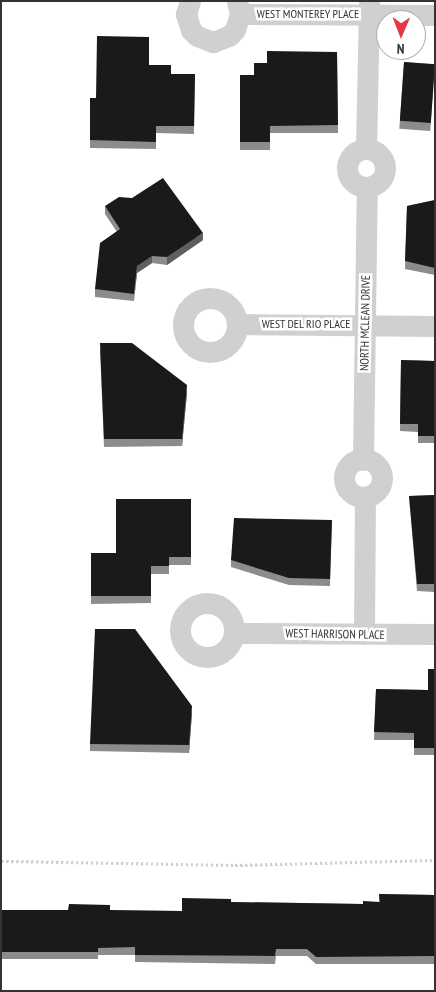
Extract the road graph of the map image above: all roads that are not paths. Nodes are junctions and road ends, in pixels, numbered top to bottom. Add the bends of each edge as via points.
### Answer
1 (190, 1) edge
2 (239, 8) edge
3 (369, 8) edge
4 (435, 15) edge
5 (237, 324) dead end
6 (365, 325) junction
7 (435, 326) edge
8 (234, 633) dead end
9 (364, 634) junction
10 (435, 634) edge

1 - 2 street, WEST MONTEREY PLACE via 187,23 197,36 214,42 235,30
2 - 3 street, WEST MONTEREY PLACE
3 - 4 street, WEST MONTEREY PLACE
3 - 6 street, NORTH MCLEAN DRIVE via 366,149 351,158 347,169 355,184 367,187
5 - 6 street, WEST DEL RIO PLACE
6 - 7 street, WEST DEL RIO PLACE
6 - 9 street, NORTH MCLEAN DRIVE via 363,460 375,464 382,474 377,492 365,498
8 - 9 street, WEST HARRISON PLACE
9 - 10 street, WEST HARRISON PLACE

